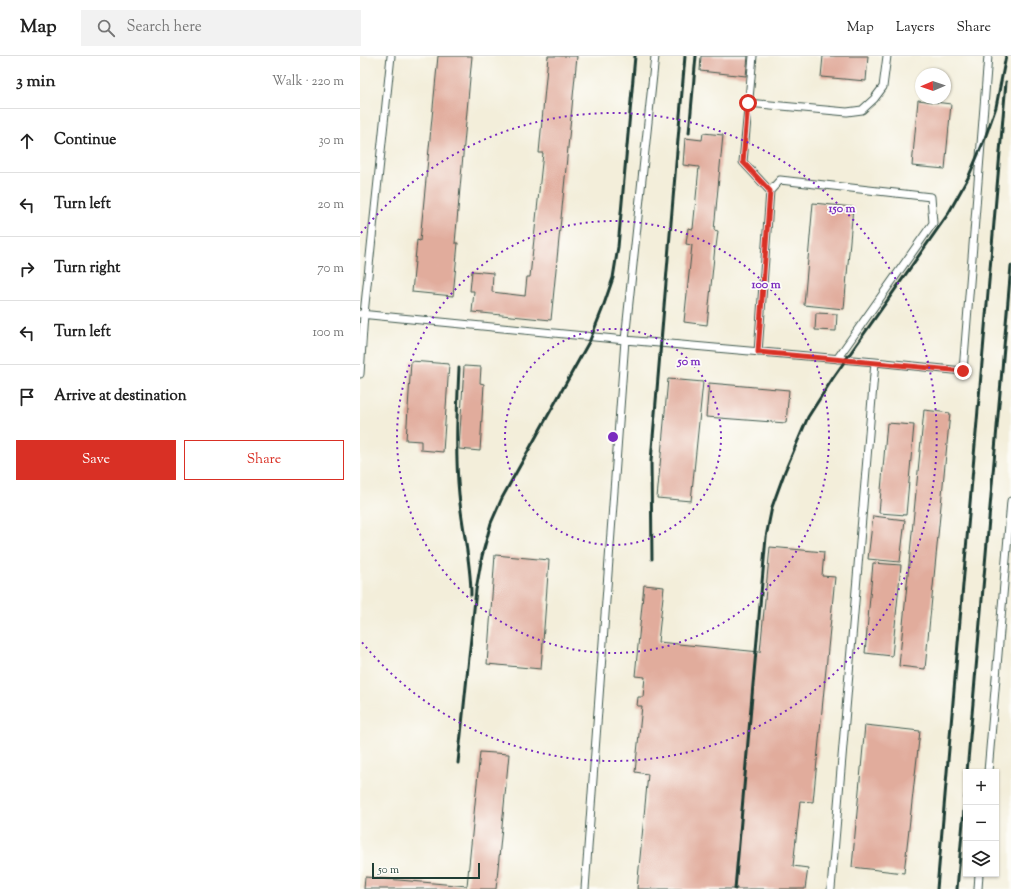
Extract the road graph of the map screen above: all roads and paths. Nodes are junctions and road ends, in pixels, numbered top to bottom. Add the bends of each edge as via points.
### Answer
1 (391, 56) edge
2 (655, 56) edge
3 (753, 56) edge
4 (887, 56) edge
5 (988, 56) edge
6 (748, 103) junction
7 (770, 191) junction
8 (362, 314) edge
9 (625, 340) junction
10 (758, 352) junction
11 (837, 359) junction
12 (874, 362) junction
13 (360, 374) edge
14 (1011, 500) edge
15 (988, 769) edge
16 (979, 877) edge
17 (585, 889) edge
18 (831, 889) edge
19 (978, 889) edge

1 - 8 lane
2 - 9 lane
3 - 6 lane
4 - 6 lane via 883,88 862,110 847,112
5 - 12 lane via 963,371
6 - 7 lane via 743,162
7 - 10 lane
7 - 11 lane via 780,180 931,197 933,223
8 - 9 lane
8 - 13 lane
9 - 10 lane
9 - 17 lane
10 - 11 lane
11 - 12 lane
12 - 18 lane
14 - 15 lane
16 - 19 lane

